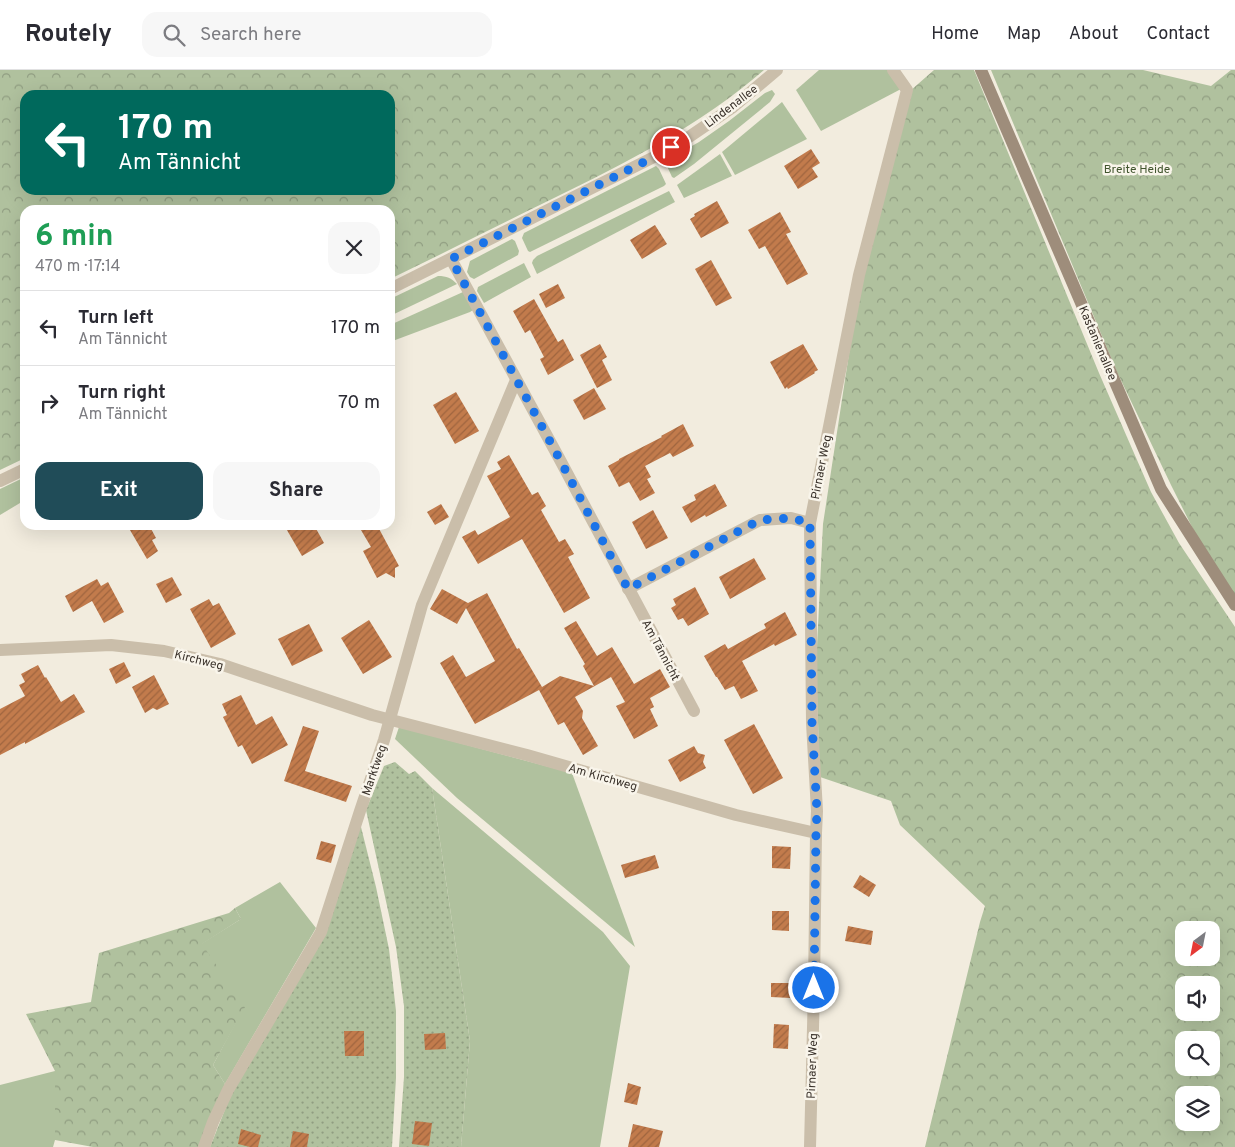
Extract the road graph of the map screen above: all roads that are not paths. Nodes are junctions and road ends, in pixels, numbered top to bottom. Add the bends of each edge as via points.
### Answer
1 (776, 70) edge
2 (893, 70) edge
3 (981, 70) edge
4 (451, 259) junction
5 (395, 287) edge
6 (516, 380) junction
7 (20, 471) edge
8 (0, 481) edge
9 (810, 523) junction
10 (628, 589) junction
11 (1235, 605) edge
12 (0, 650) edge
13 (694, 711) dead end
14 (390, 720) junction
15 (816, 833) junction
16 (204, 1147) edge
17 (810, 1147) edge

1 - 4 street, Lindenallee via 733,107 664,152
2 - 9 street, Pirnaer Weg via 907,90 859,275
3 - 11 main road, Kastanienallee via 1161,489
4 - 5 street, Lindenallee
4 - 6 street, Am Tännicht
6 - 10 street, Am Tännicht
6 - 14 street, Marktweg via 422,605
7 - 8 street
9 - 10 street via 791,518 760,520
9 - 15 street, Pirnaer Weg
10 - 13 street, Am Tännicht
12 - 14 street, Kirchweg via 111,645 164,651 220,664
14 - 15 street, Am Kirchweg via 527,755 736,815
14 - 16 street, Marktweg via 321,932 228,1090
15 - 17 street, Pirnaer Weg

